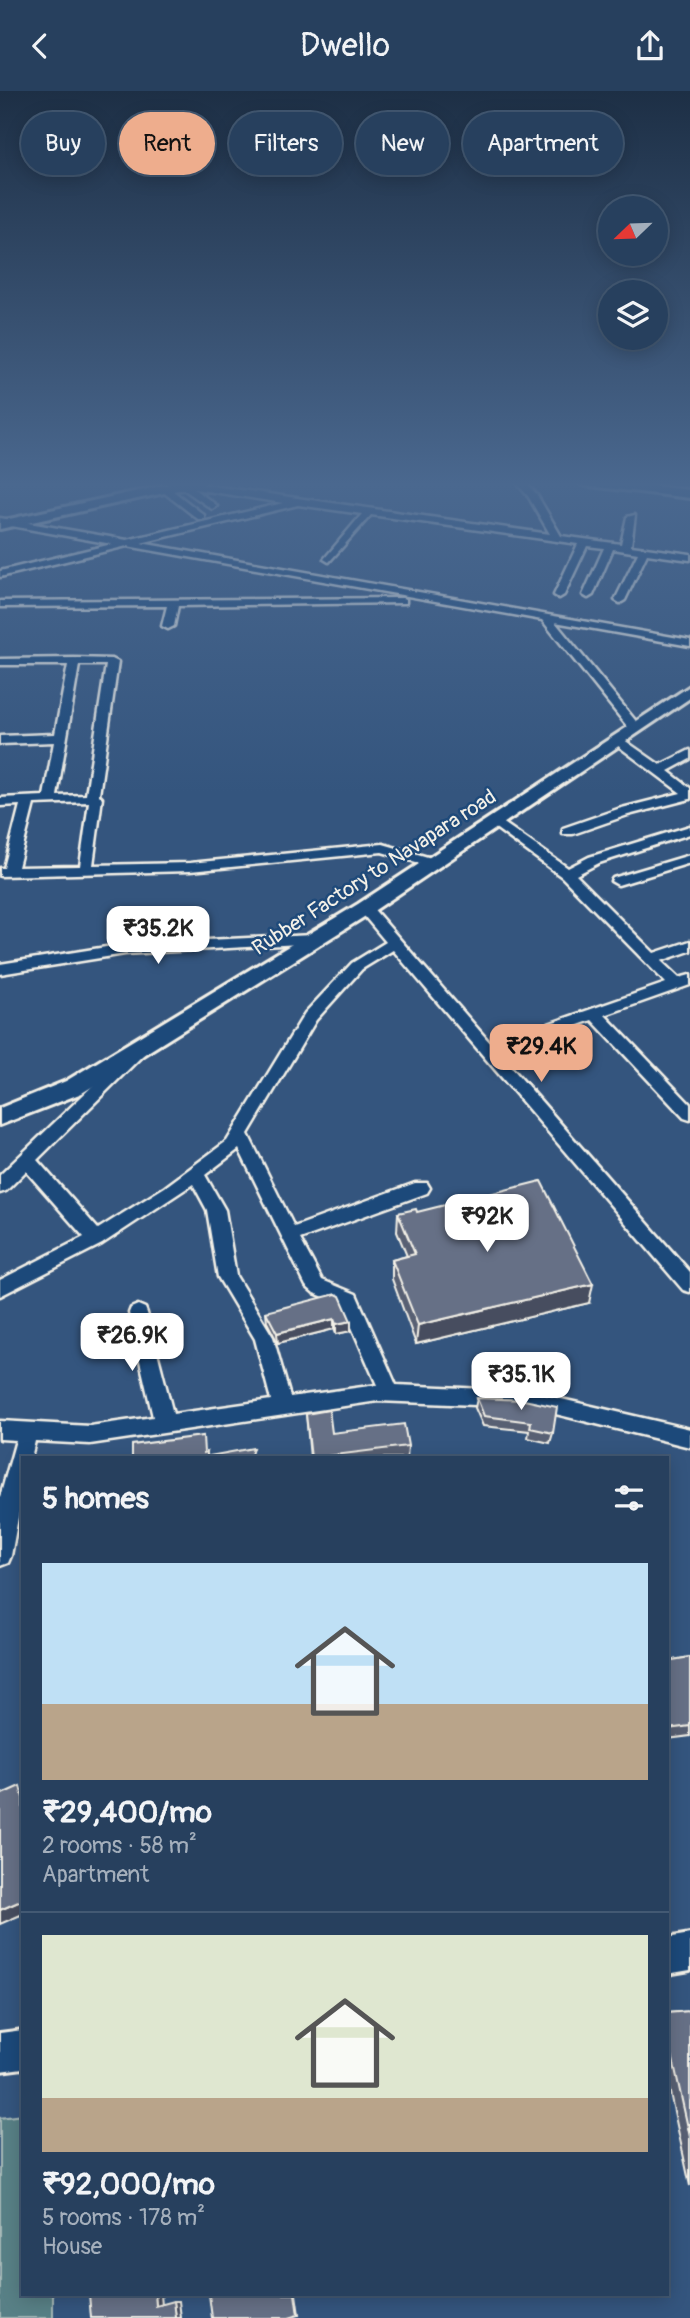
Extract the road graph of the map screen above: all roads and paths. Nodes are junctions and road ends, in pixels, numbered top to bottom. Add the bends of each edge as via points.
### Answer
1 (355, 585) edge
2 (564, 585) edge
3 (592, 585) edge
4 (628, 585) edge
5 (367, 587) junction
6 (559, 595) dead end
7 (588, 595) dead end
8 (621, 600) dead end
9 (455, 601) junction
10 (357, 602) junction
11 (173, 603) junction
12 (0, 604) edge
13 (545, 617) junction
14 (168, 626) dead end
15 (690, 643) edge
16 (0, 661) edge
17 (74, 661) junction
18 (690, 691) edge
19 (635, 728) junction
20 (60, 738) junction
21 (617, 739) junction
22 (0, 740) edge
23 (690, 754) edge
24 (659, 771) junction
25 (690, 778) edge
26 (676, 783) junction
27 (690, 794) edge
28 (92, 799) junction
29 (50, 800) junction
30 (28, 801) junction
31 (0, 802) edge
32 (495, 821) junction
33 (690, 830) edge
34 (568, 831) dead end
35 (690, 859) edge
36 (433, 863) junction
37 (86, 870) junction
38 (5, 872) edge
39 (567, 874) junction
40 (618, 881) dead end
41 (365, 908) junction
42 (313, 940) junction
43 (395, 943) junction
44 (690, 946) edge
45 (651, 959) junction
46 (0, 969) edge
47 (686, 982) edge
48 (594, 1013) junction
49 (151, 1039) junction
50 (488, 1051) junction
51 (690, 1114) edge
52 (0, 1117) edge
53 (240, 1133) junction
54 (27, 1160) junction
55 (196, 1174) junction
56 (0, 1187) edge
57 (421, 1188) dead end
58 (291, 1235) junction
59 (96, 1238) junction
60 (688, 1279) edge
61 (0, 1289) edge
62 (138, 1313) dead end
63 (390, 1393) junction
64 (283, 1407) junction
65 (165, 1424) junction
66 (0, 1430) edge
67 (28, 1431) junction
68 (690, 1438) edge
69 (21, 1456) edge
70 (21, 1457) edge
71 (0, 1556) edge
72 (690, 1952) edge
73 (669, 1956) edge
74 (21, 2049) edge
75 (0, 2052) edge

1 - 5 street
2 - 6 street
3 - 7 street
4 - 8 street
5 - 9 street
5 - 10 street
9 - 10 street
9 - 13 street
10 - 11 street
11 - 12 street
11 - 14 street
13 - 15 street
13 - 19 street
16 - 17 street
17 - 20 street
17 - 28 street via 112,662
18 - 19 street, Rubber Factory to Navapara road
19 - 21 street, Rubber Factory to Navapara road
20 - 22 street
20 - 29 street
21 - 24 street
21 - 32 street, Rubber Factory to Navapara road
23 - 24 street
24 - 26 street
25 - 26 street
26 - 27 street
27 - 34 street
28 - 29 street
28 - 37 street via 96,798
29 - 30 street
30 - 31 street
30 - 38 street
32 - 36 street, Rubber Factory to Navapara road
32 - 39 street
33 - 39 street via 594,860
35 - 40 street
36 - 37 street via 383,848 190,867
36 - 41 street, Rubber Factory to Navapara road
37 - 38 street
39 - 45 street
41 - 42 street, Rubber Factory to Navapara road
41 - 43 street
42 - 46 street via 125,950
42 - 49 street, Rubber Factory to Navapara road
43 - 50 street
43 - 53 street via 357,966 310,1017
44 - 45 street
45 - 47 street
47 - 48 street
48 - 50 street
48 - 51 street
49 - 52 street, Rubber Factory to Navapara road via 74,1087
49 - 54 street
50 - 60 street
53 - 55 street via 233,1145
53 - 58 street
54 - 56 street
54 - 59 street
55 - 59 street
55 - 64 street via 216,1210 226,1277 264,1338
57 - 58 street
58 - 63 street via 316,1286 349,1299
59 - 61 street
62 - 65 street
63 - 64 street
63 - 68 street via 527,1399
64 - 65 street
65 - 67 street via 90,1435
66 - 67 street
67 - 69 street
70 - 71 street
72 - 73 street
74 - 75 street

